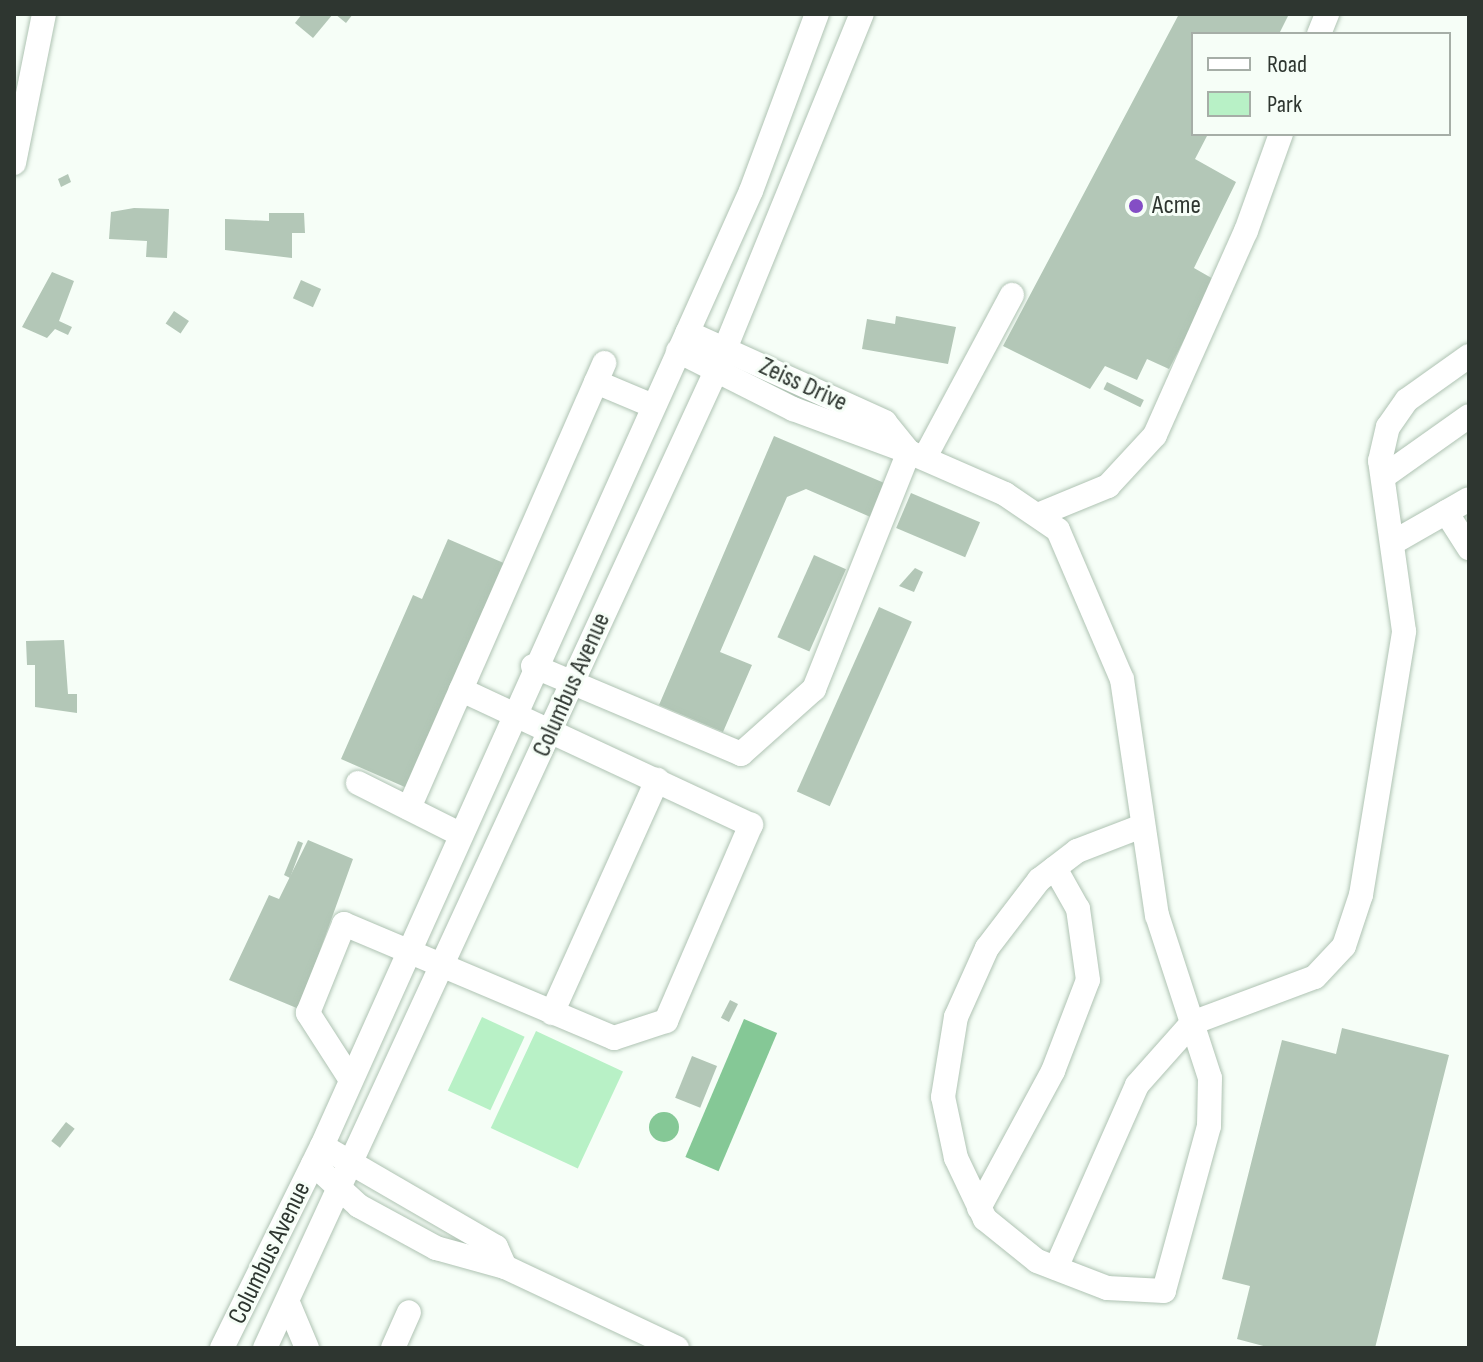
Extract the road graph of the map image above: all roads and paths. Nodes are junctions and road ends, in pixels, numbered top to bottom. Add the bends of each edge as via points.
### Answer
1 (44, 14) edge
2 (817, 14) edge
3 (862, 14) edge
4 (1280, 136) edge
5 (14, 163) edge
6 (1012, 295) dead end
7 (683, 342) junction
8 (1469, 356) edge
9 (721, 360) junction
10 (653, 406) junction
11 (1469, 416) edge
12 (917, 454) junction
13 (1383, 477) junction
14 (1469, 499) edge
15 (1446, 512) junction
16 (1040, 514) junction
17 (1394, 542) junction
18 (1469, 548) edge
19 (533, 666) junction
20 (572, 683) junction
21 (461, 690) junction
22 (511, 714) junction
23 (551, 733) junction
24 (657, 780) junction
25 (358, 783) dead end
26 (409, 808) junction
27 (1142, 826) junction
28 (460, 834) junction
29 (1055, 868) junction
30 (409, 951) junction
31 (443, 967) junction
32 (552, 1013) junction
33 (1192, 1023) junction
34 (351, 1080) junction
35 (318, 1155) junction
36 (354, 1165) junction
37 (342, 1192) junction
38 (979, 1208) junction
39 (505, 1267) junction
40 (1056, 1268) junction
41 (288, 1303) junction
42 (409, 1312) dead end
43 (229, 1346) edge
44 (265, 1348) edge
45 (307, 1348) edge
46 (393, 1348) edge
47 (677, 1348) edge

1 - 5 street
2 - 7 street, Columbus Avenue
3 - 9 street, Columbus Avenue
4 - 16 street via 1246,231 1155,435 1108,486
6 - 12 street
7 - 9 street, Zeiss Drive
7 - 10 street, Columbus Avenue
8 - 13 street via 1407,400 1388,427
9 - 12 street, Zeiss Drive via 852,434
9 - 20 street, Columbus Avenue
10 - 19 street, Columbus Avenue
10 - 21 street via 600,373
11 - 13 street
12 - 16 street, Zeiss Drive
12 - 20 street via 814,689 741,754
13 - 17 street
14 - 15 street
15 - 17 street
15 - 18 street
16 - 27 street via 1086,582 1122,679
17 - 33 street via 1404,631 1361,895 1344,946 1315,977
19 - 20 street
19 - 22 street, Columbus Avenue
20 - 23 street, Columbus Avenue
21 - 22 street
21 - 26 street
22 - 23 street
22 - 28 street, Columbus Avenue
23 - 24 street
23 - 31 street, Columbus Avenue
24 - 32 street
24 - 32 street via 751,825 666,1021 614,1038
25 - 26 street
26 - 28 street
27 - 29 street via 1077,851
27 - 33 street via 1157,915
28 - 30 street, Columbus Avenue
29 - 38 street via 1078,909 1088,980 1059,1059
29 - 38 street via 987,948 956,1017 943,1097 956,1158
30 - 31 street
30 - 34 street, Columbus Avenue
30 - 34 street via 344,924 308,1013
31 - 32 street
31 - 36 street, Columbus Avenue
33 - 40 street via 1137,1085
33 - 40 street via 1210,1078 1209,1126 1164,1291 1107,1288
34 - 35 street, Columbus Avenue
35 - 36 street
35 - 37 street
35 - 43 street, Columbus Avenue
36 - 37 street, Columbus Avenue
36 - 39 street via 496,1247
37 - 39 street via 436,1248
37 - 41 street, Columbus Avenue
38 - 40 street via 1037,1261
39 - 47 street
41 - 44 street, Columbus Avenue
41 - 45 street
42 - 46 street

